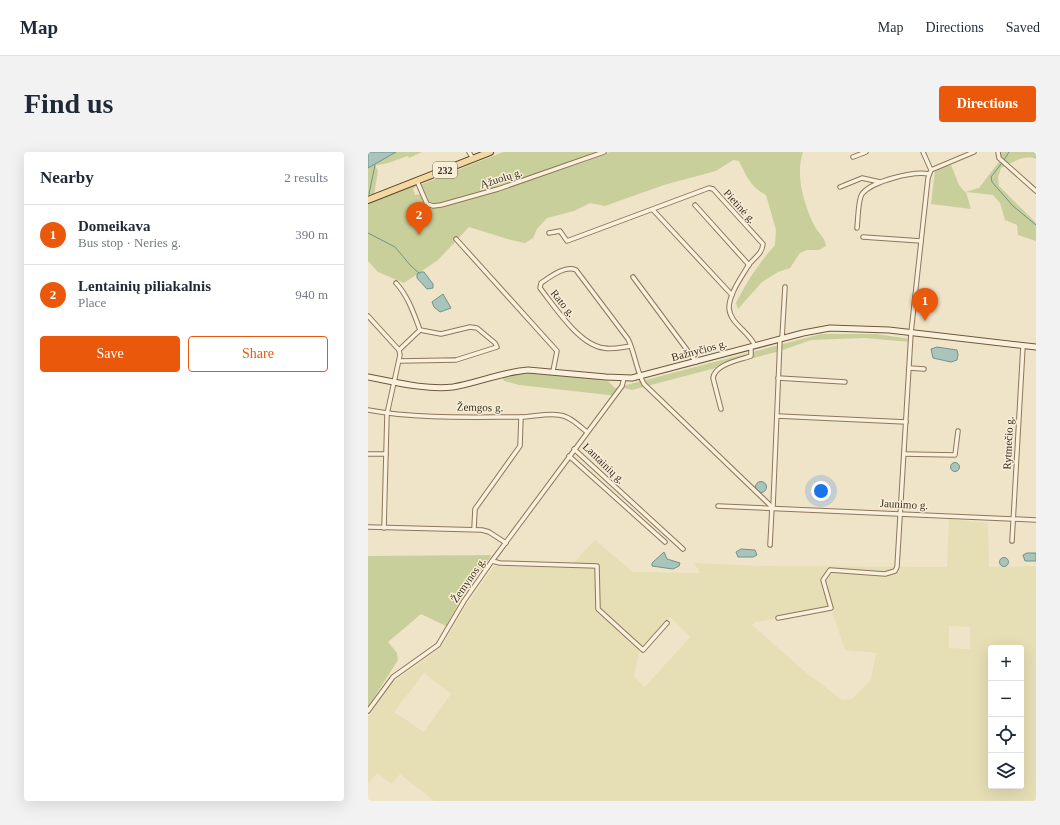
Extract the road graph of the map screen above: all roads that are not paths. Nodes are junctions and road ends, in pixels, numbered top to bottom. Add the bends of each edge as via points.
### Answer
1 (469, 152) edge
2 (490, 152) edge
3 (604, 152) edge
4 (866, 152) edge
5 (923, 152) edge
6 (974, 152) edge
7 (998, 152) edge
8 (853, 157) dead end
9 (473, 159) junction
10 (930, 172) junction
11 (417, 181) junction
12 (880, 182) junction
13 (840, 187) dead end
14 (1036, 191) edge
15 (368, 200) edge
16 (695, 205) dead end
17 (652, 210) junction
18 (858, 228) dead end
19 (548, 233) dead end
20 (863, 237) dead end
21 (456, 239) dead end
22 (921, 242) junction
23 (748, 265) junction
24 (633, 277) dead end
25 (396, 283) dead end
26 (785, 287) dead end
27 (732, 295) junction
28 (368, 316) edge
29 (420, 330) junction
30 (911, 333) junction
31 (781, 339) junction
32 (631, 346) junction
33 (753, 346) junction
34 (1023, 346) junction
35 (1036, 347) edge
36 (399, 350) junction
37 (399, 360) junction
38 (696, 362) junction
39 (909, 368) junction
40 (924, 369) dead end
41 (553, 371) junction
42 (640, 376) junction
43 (368, 377) edge
44 (624, 378) junction
45 (778, 378) junction
46 (393, 382) junction
47 (844, 382) dead end
48 (721, 409) dead end
49 (368, 410) edge
50 (387, 414) junction
51 (777, 416) junction
52 (521, 417) junction
53 (906, 422) junction
54 (958, 431) dead end
55 (587, 432) junction
56 (574, 449) junction
57 (368, 454) edge
58 (386, 454) junction
59 (904, 454) junction
60 (569, 456) junction
61 (718, 506) dead end
62 (773, 507) junction
63 (900, 513) junction
64 (1013, 520) junction
65 (1036, 520) edge
66 (368, 527) edge
67 (384, 528) junction
68 (474, 530) junction
69 (1012, 540) dead end
70 (665, 542) dead end
71 (506, 543) junction
72 (770, 545) dead end
73 (683, 549) dead end
74 (492, 561) junction
75 (778, 618) dead end
76 (668, 623) dead end
77 (368, 711) edge

1 - 9 street
2 - 9 main road, 232
3 - 11 street, Ąžuolų g. via 498,189 441,205 426,204
4 - 8 street
5 - 10 street
6 - 10 street
7 - 14 street via 999,158
9 - 11 main road, 232
10 - 12 street
10 - 22 street
11 - 15 main road, 232
12 - 13 street via 862,178
12 - 18 street via 865,191 861,197
16 - 23 street
17 - 19 street, Pietinė g. via 567,241 560,231
17 - 23 street, Pietinė g. via 713,189 762,244 760,254
17 - 27 street
20 - 22 street
21 - 41 street via 557,351
22 - 30 street
23 - 27 street, Pietinė g.
24 - 38 street
25 - 29 street via 411,307
26 - 31 street
27 - 33 street, Pietinė g. via 729,308 733,320 753,340
28 - 36 street
29 - 36 street
29 - 37 street via 441,334 470,327 477,328 495,343 496,347 456,360
30 - 31 main road, Bažnyčios g. via 830,328
30 - 34 main road, Bažnyčios g.
30 - 39 street
31 - 33 main road, Bažnyčios g.
31 - 45 street
32 - 32 street, Rato g. via 604,348 585,339 574,330 540,288 541,283 567,269 576,270 625,333
32 - 42 street, Rato g.
33 - 38 main road, Bažnyčios g.
33 - 48 street via 751,356 722,367 713,374
34 - 35 main road, Bažnyčios g.
34 - 64 street, Rytmečio g.
36 - 37 street
37 - 46 street
38 - 42 main road, Bažnyčios g.
39 - 40 street
39 - 53 street
41 - 44 main road, Bažnyčios g.
41 - 46 main road, Bažnyčios g. via 515,371 444,387
42 - 44 main road, Bažnyčios g.
42 - 62 street via 647,387
43 - 46 main road, Bažnyčios g.
44 - 55 street, Lantainių g. via 622,386
45 - 47 street
45 - 51 street
46 - 50 street
49 - 50 street, Žemgos g.
50 - 52 street, Žemgos g.
50 - 58 street
51 - 53 street
51 - 62 street
52 - 55 street, Žemgos g. via 559,415 569,418
52 - 68 street via 520,446 475,509
53 - 59 street
54 - 59 street via 955,455
55 - 56 street, Lantainių g.
56 - 60 street, Žemynos g.
56 - 73 street, Lantainių g.
57 - 58 street
58 - 67 street
59 - 63 street
60 - 70 street
60 - 71 street, Žemynos g.
61 - 62 street, Jaunimo g.
62 - 63 street, Jaunimo g.
62 - 72 street
63 - 64 street, Jaunimo g.
63 - 75 street via 898,561 895,572 885,574 830,570 824,576 823,582 831,608
64 - 65 street, Jaunimo g.
64 - 69 street, Rytmečio g.
66 - 67 street
67 - 68 street
68 - 71 street via 489,532
71 - 74 street, Žemynos g.
74 - 76 street via 597,566 598,609 643,650
74 - 77 street, Žemynos g. via 438,645 393,678

